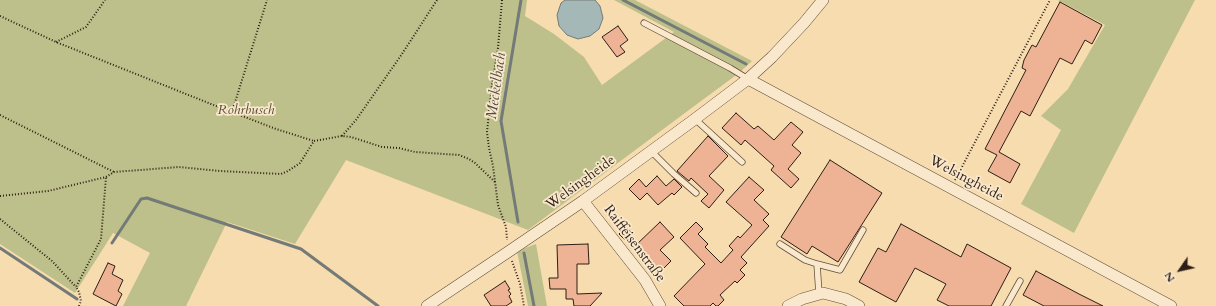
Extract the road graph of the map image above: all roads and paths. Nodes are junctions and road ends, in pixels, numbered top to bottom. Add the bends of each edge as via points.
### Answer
1 (105, 0) edge
2 (267, 0) edge
3 (437, 0) edge
4 (502, 0) edge
5 (822, 0) edge
6 (1050, 0) edge
7 (0, 16) edge
8 (644, 23) dead end
9 (56, 42) junction
10 (748, 79) junction
11 (232, 112) junction
12 (0, 115) edge
13 (695, 119) junction
14 (342, 136) junction
15 (314, 141) junction
16 (650, 151) junction
17 (742, 162) dead end
18 (114, 172) junction
19 (106, 177) junction
20 (495, 182) junction
21 (951, 188) junction
22 (696, 193) dead end
23 (0, 196) edge
24 (583, 201) junction
25 (0, 219) edge
26 (864, 230) dead end
27 (780, 244) dead end
28 (508, 252) junction
29 (817, 264) junction
30 (1020, 281) dead end
31 (76, 287) junction
32 (819, 294) junction
33 (79, 306) edge
34 (427, 306) edge
35 (524, 306) edge
36 (660, 306) edge
37 (788, 306) edge
38 (859, 306) edge
39 (1006, 306) edge
40 (1171, 306) edge

1 - 9 path via 86,27
2 - 11 path
3 - 14 path via 356,120
4 - 20 path via 487,132
5 - 10 street, Welsingheide via 804,23
6 - 21 path
7 - 9 path
8 - 10 lane, Welsingheide
9 - 11 path
10 - 13 street, Welsingheide
10 - 21 street, Welsingheide
11 - 15 path
12 - 18 path
13 - 16 street, Welsingheide
13 - 17 lane
14 - 15 path
14 - 20 path via 382,147 469,158
15 - 18 path via 300,163 281,174 179,167
16 - 22 lane
16 - 24 street, Welsingheide
18 - 19 path
19 - 23 path via 48,191
19 - 31 path via 101,239
20 - 28 path via 498,205 506,227
21 - 40 street, Welsingheide
24 - 28 street, Welsingheide
24 - 36 street, Raiffeisenstraße via 644,280
25 - 31 path via 52,261
26 - 29 lane via 840,270
27 - 29 lane via 805,260
28 - 34 street, Welsingheide
28 - 35 path via 520,284
29 - 32 lane
30 - 39 lane
31 - 33 path via 81,301
32 - 37 street
32 - 38 street via 846,299

